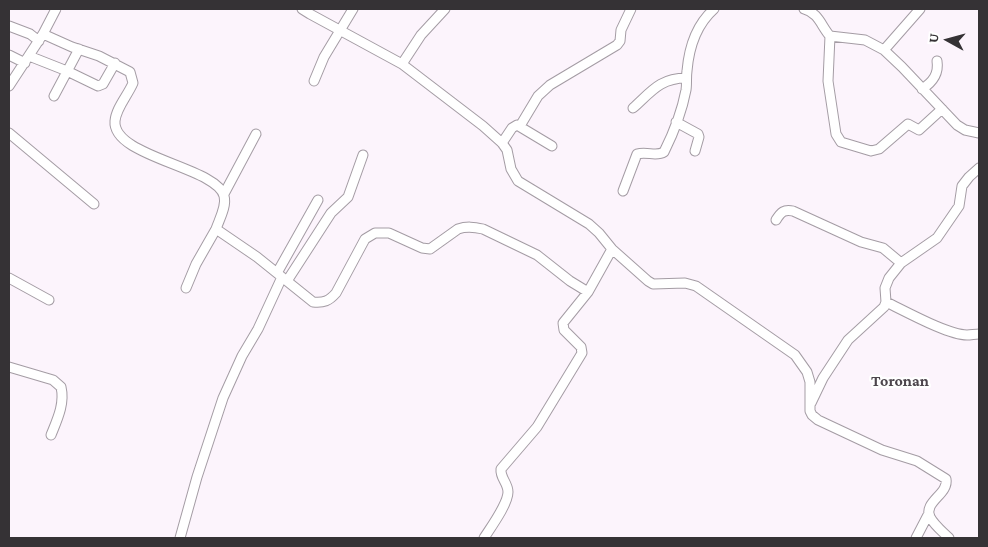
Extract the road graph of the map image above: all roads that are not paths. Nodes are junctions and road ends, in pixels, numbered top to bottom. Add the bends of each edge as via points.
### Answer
1 (56, 9) edge
2 (353, 9) edge
3 (445, 9) edge
4 (630, 9) edge
5 (714, 9) edge
6 (804, 9) edge
7 (920, 9) edge
8 (308, 11) edge
9 (9, 26) edge
10 (340, 30) junction
11 (830, 36) junction
12 (41, 38) junction
13 (79, 49) junction
14 (884, 50) junction
15 (9, 55) edge
16 (27, 60) junction
17 (937, 61) dead end
18 (115, 63) junction
19 (402, 64) junction
20 (67, 71) junction
21 (686, 78) junction
22 (314, 81) dead end
23 (9, 86) edge
24 (922, 90) junction
25 (54, 96) dead end
26 (633, 108) dead end
27 (942, 109) junction
28 (676, 122) junction
29 (520, 126) junction
30 (9, 132) edge
31 (979, 133) edge
32 (256, 134) dead end
33 (502, 143) junction
34 (552, 146) dead end
35 (695, 151) dead end
36 (363, 155) dead end
37 (979, 168) edge
38 (623, 191) dead end
39 (224, 194) junction
40 (318, 200) dead end
41 (94, 204) dead end
42 (776, 220) dead end
43 (216, 229) junction
44 (612, 249) junction
45 (901, 263) junction
46 (282, 277) junction
47 (9, 278) edge
48 (186, 288) dead end
49 (588, 292) junction
50 (49, 300) dead end
51 (886, 302) junction
52 (979, 334) edge
53 (9, 367) edge
54 (810, 405) junction
55 (51, 435) dead end
56 (929, 513) junction
57 (180, 538) edge
58 (484, 538) edge
59 (916, 538) edge
60 (949, 538) edge

1 - 12 street
2 - 10 street
3 - 19 street via 421,35
4 - 29 street via 617,45 550,85 538,96
5 - 21 street via 698,28
6 - 11 street via 818,17
7 - 14 street
8 - 10 street
9 - 12 street
10 - 19 street
10 - 22 street
11 - 14 street via 865,40
11 - 27 street via 828,81 836,134 841,142 871,151 879,149 908,124 919,130
12 - 13 street
12 - 16 street
13 - 18 street
13 - 20 street
14 - 24 street
15 - 16 street
16 - 20 street
16 - 23 street
17 - 24 street via 937,74
18 - 20 street via 103,84 98,86
18 - 39 street via 133,77 130,90 116,115 117,132 159,160 210,180
19 - 33 street
20 - 25 street
21 - 26 street via 666,81
21 - 28 street via 686,90
24 - 27 street
27 - 31 street via 957,125
28 - 35 street via 700,137
28 - 38 street via 664,152 658,155 637,154
29 - 33 street via 512,128
29 - 34 street
30 - 41 street
32 - 39 street
33 - 44 street via 518,180 589,224
36 - 46 street via 348,198 331,213
37 - 45 street via 962,186 959,206 937,238
39 - 43 street via 224,206
40 - 46 street
42 - 45 street via 782,211 794,210 861,242 882,248
43 - 46 street
43 - 48 street
44 - 49 street
44 - 54 street via 653,284 696,286 795,355 810,382
45 - 51 street via 885,288
46 - 49 street via 313,302 323,303 336,293 366,240 375,233 389,233 430,249 458,229 474,227 537,255
46 - 57 street via 223,398
47 - 50 street
49 - 58 street via 563,323 564,330 582,352 537,427 501,469 507,498
51 - 52 street via 953,331
51 - 54 street via 848,340
53 - 55 street via 53,380 61,387 60,415
54 - 56 street via 812,415 826,425 882,450 917,461 946,479 945,487
56 - 59 street
56 - 60 street

